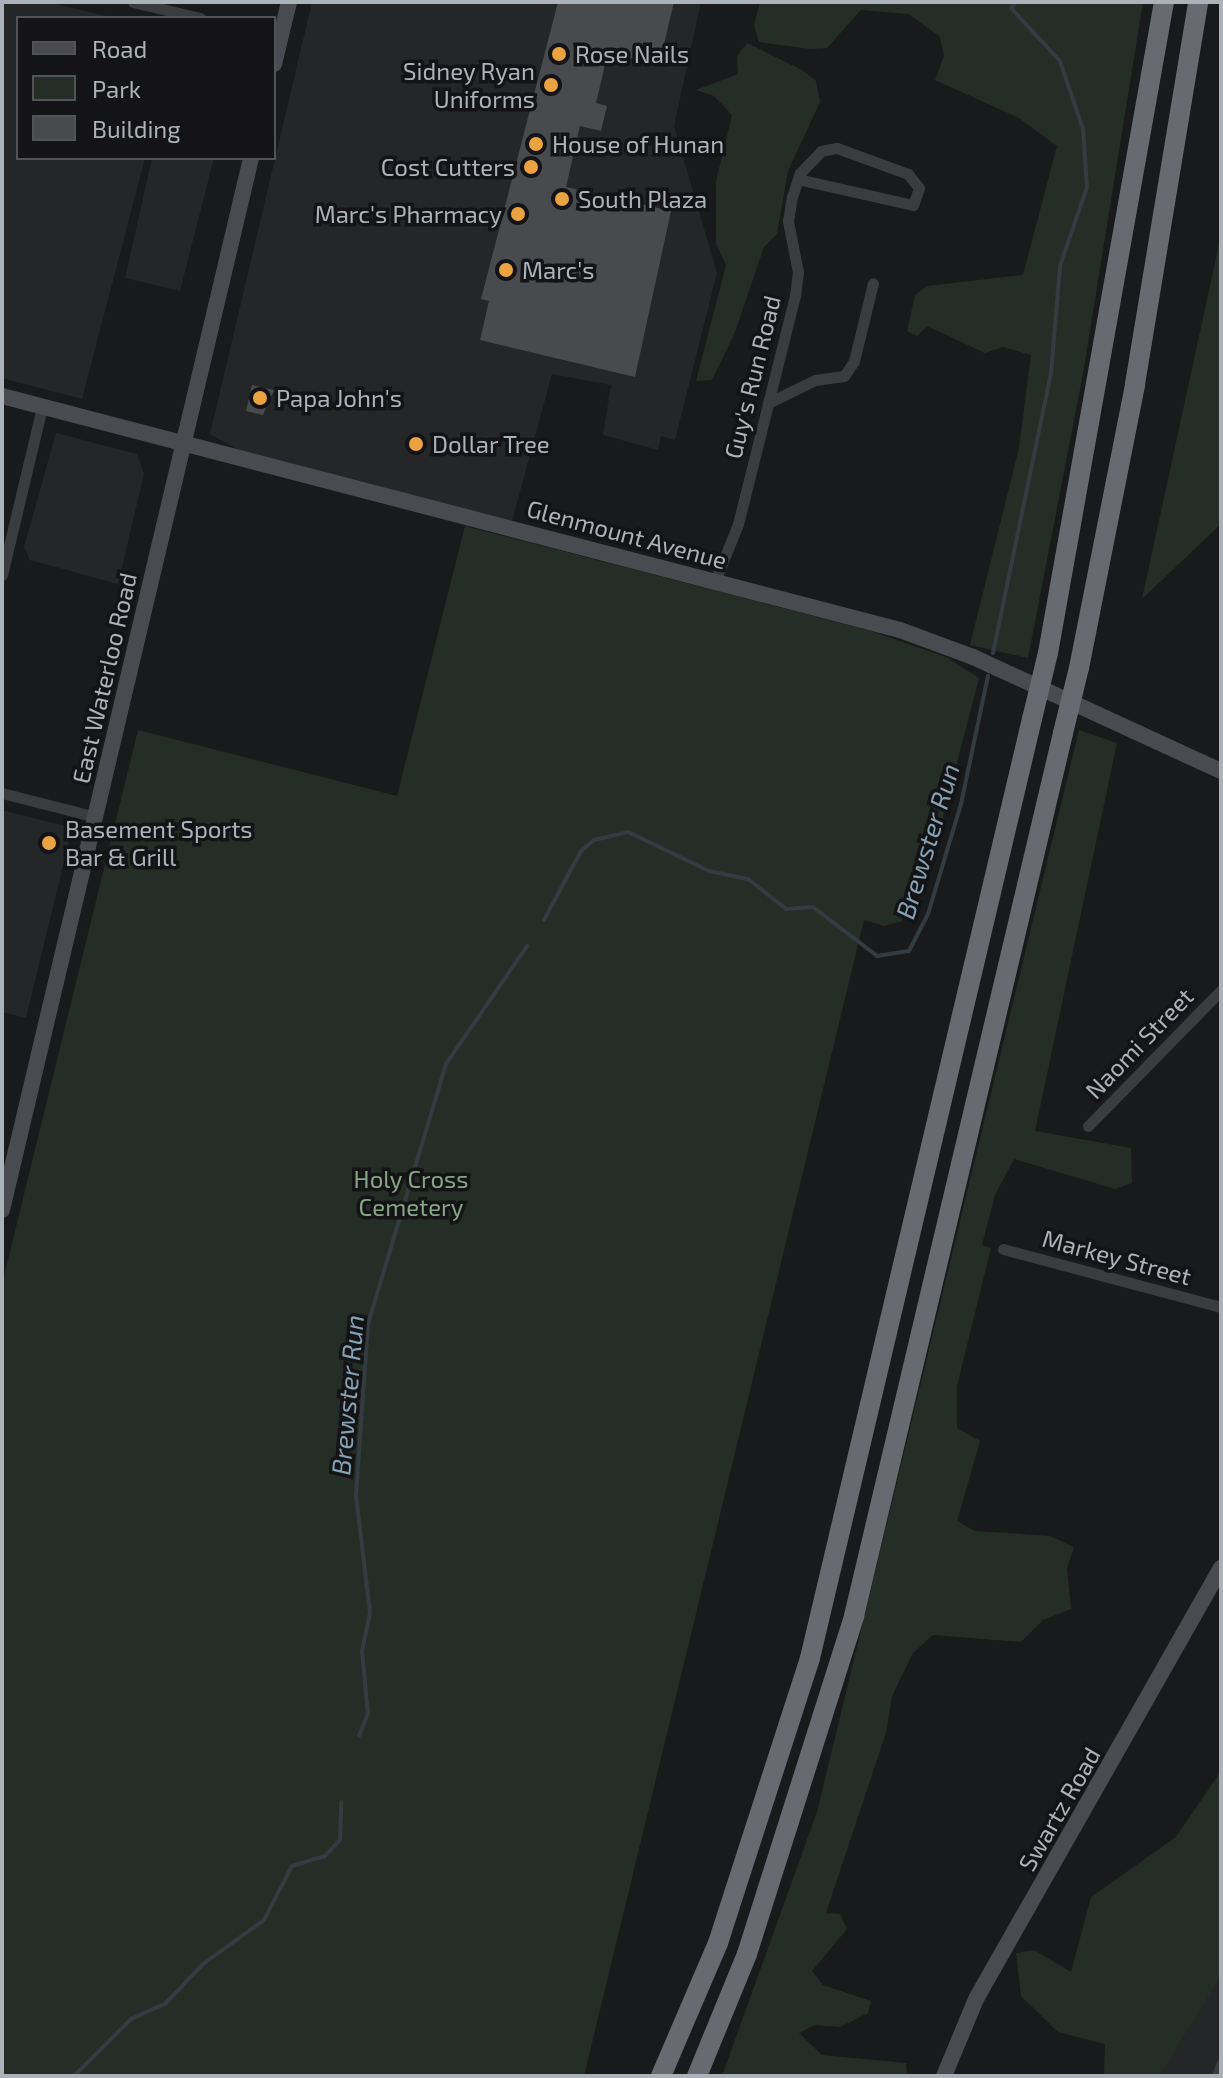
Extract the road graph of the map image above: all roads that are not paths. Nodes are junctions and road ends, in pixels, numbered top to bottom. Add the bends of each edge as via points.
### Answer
1 (133, 2) edge
2 (289, 2) edge
3 (1164, 2) edge
4 (1198, 2) edge
5 (192, 16) edge
6 (277, 36) edge
7 (251, 160) edge
8 (798, 179) junction
9 (873, 283) dead end
10 (2, 396) edge
11 (768, 403) junction
12 (42, 407) junction
13 (184, 443) junction
14 (2, 575) edge
15 (715, 581) junction
16 (1221, 771) edge
17 (2, 793) edge
18 (96, 817) junction
19 (1221, 990) edge
20 (1088, 1126) dead end
21 (2, 1210) edge
22 (1003, 1249) dead end
23 (1221, 1307) edge
24 (1221, 1568) edge
25 (1221, 2065) edge
26 (661, 2076) edge
27 (697, 2076) edge
28 (944, 2076) edge
29 (1217, 2076) edge

1 - 5 street
2 - 6 street
3 - 26 highway, bridge via 1048,653 810,1658 718,1943
4 - 27 highway, bridge via 1135,384 1079,668 854,1616 757,1924
7 - 13 street, East Waterloo Road
8 - 8 street via 811,159 837,148 908,174 919,188 913,205
8 - 11 street, Guy's Run Road via 788,221 798,272 795,296
9 - 11 street via 854,361 844,376 815,380
10 - 12 street, Glenmount Avenue
11 - 15 street, Guy's Run Road via 738,524
12 - 13 street, Glenmount Avenue
12 - 14 street
13 - 15 street, Glenmount Avenue
13 - 18 street, East Waterloo Road
15 - 16 street, Glenmount Avenue via 874,623 973,657
17 - 18 street
18 - 21 street, East Waterloo Road
19 - 20 street, Naomi Street
22 - 23 street, Markey Street
24 - 28 street, Swartz Road via 976,1999
25 - 29 street

